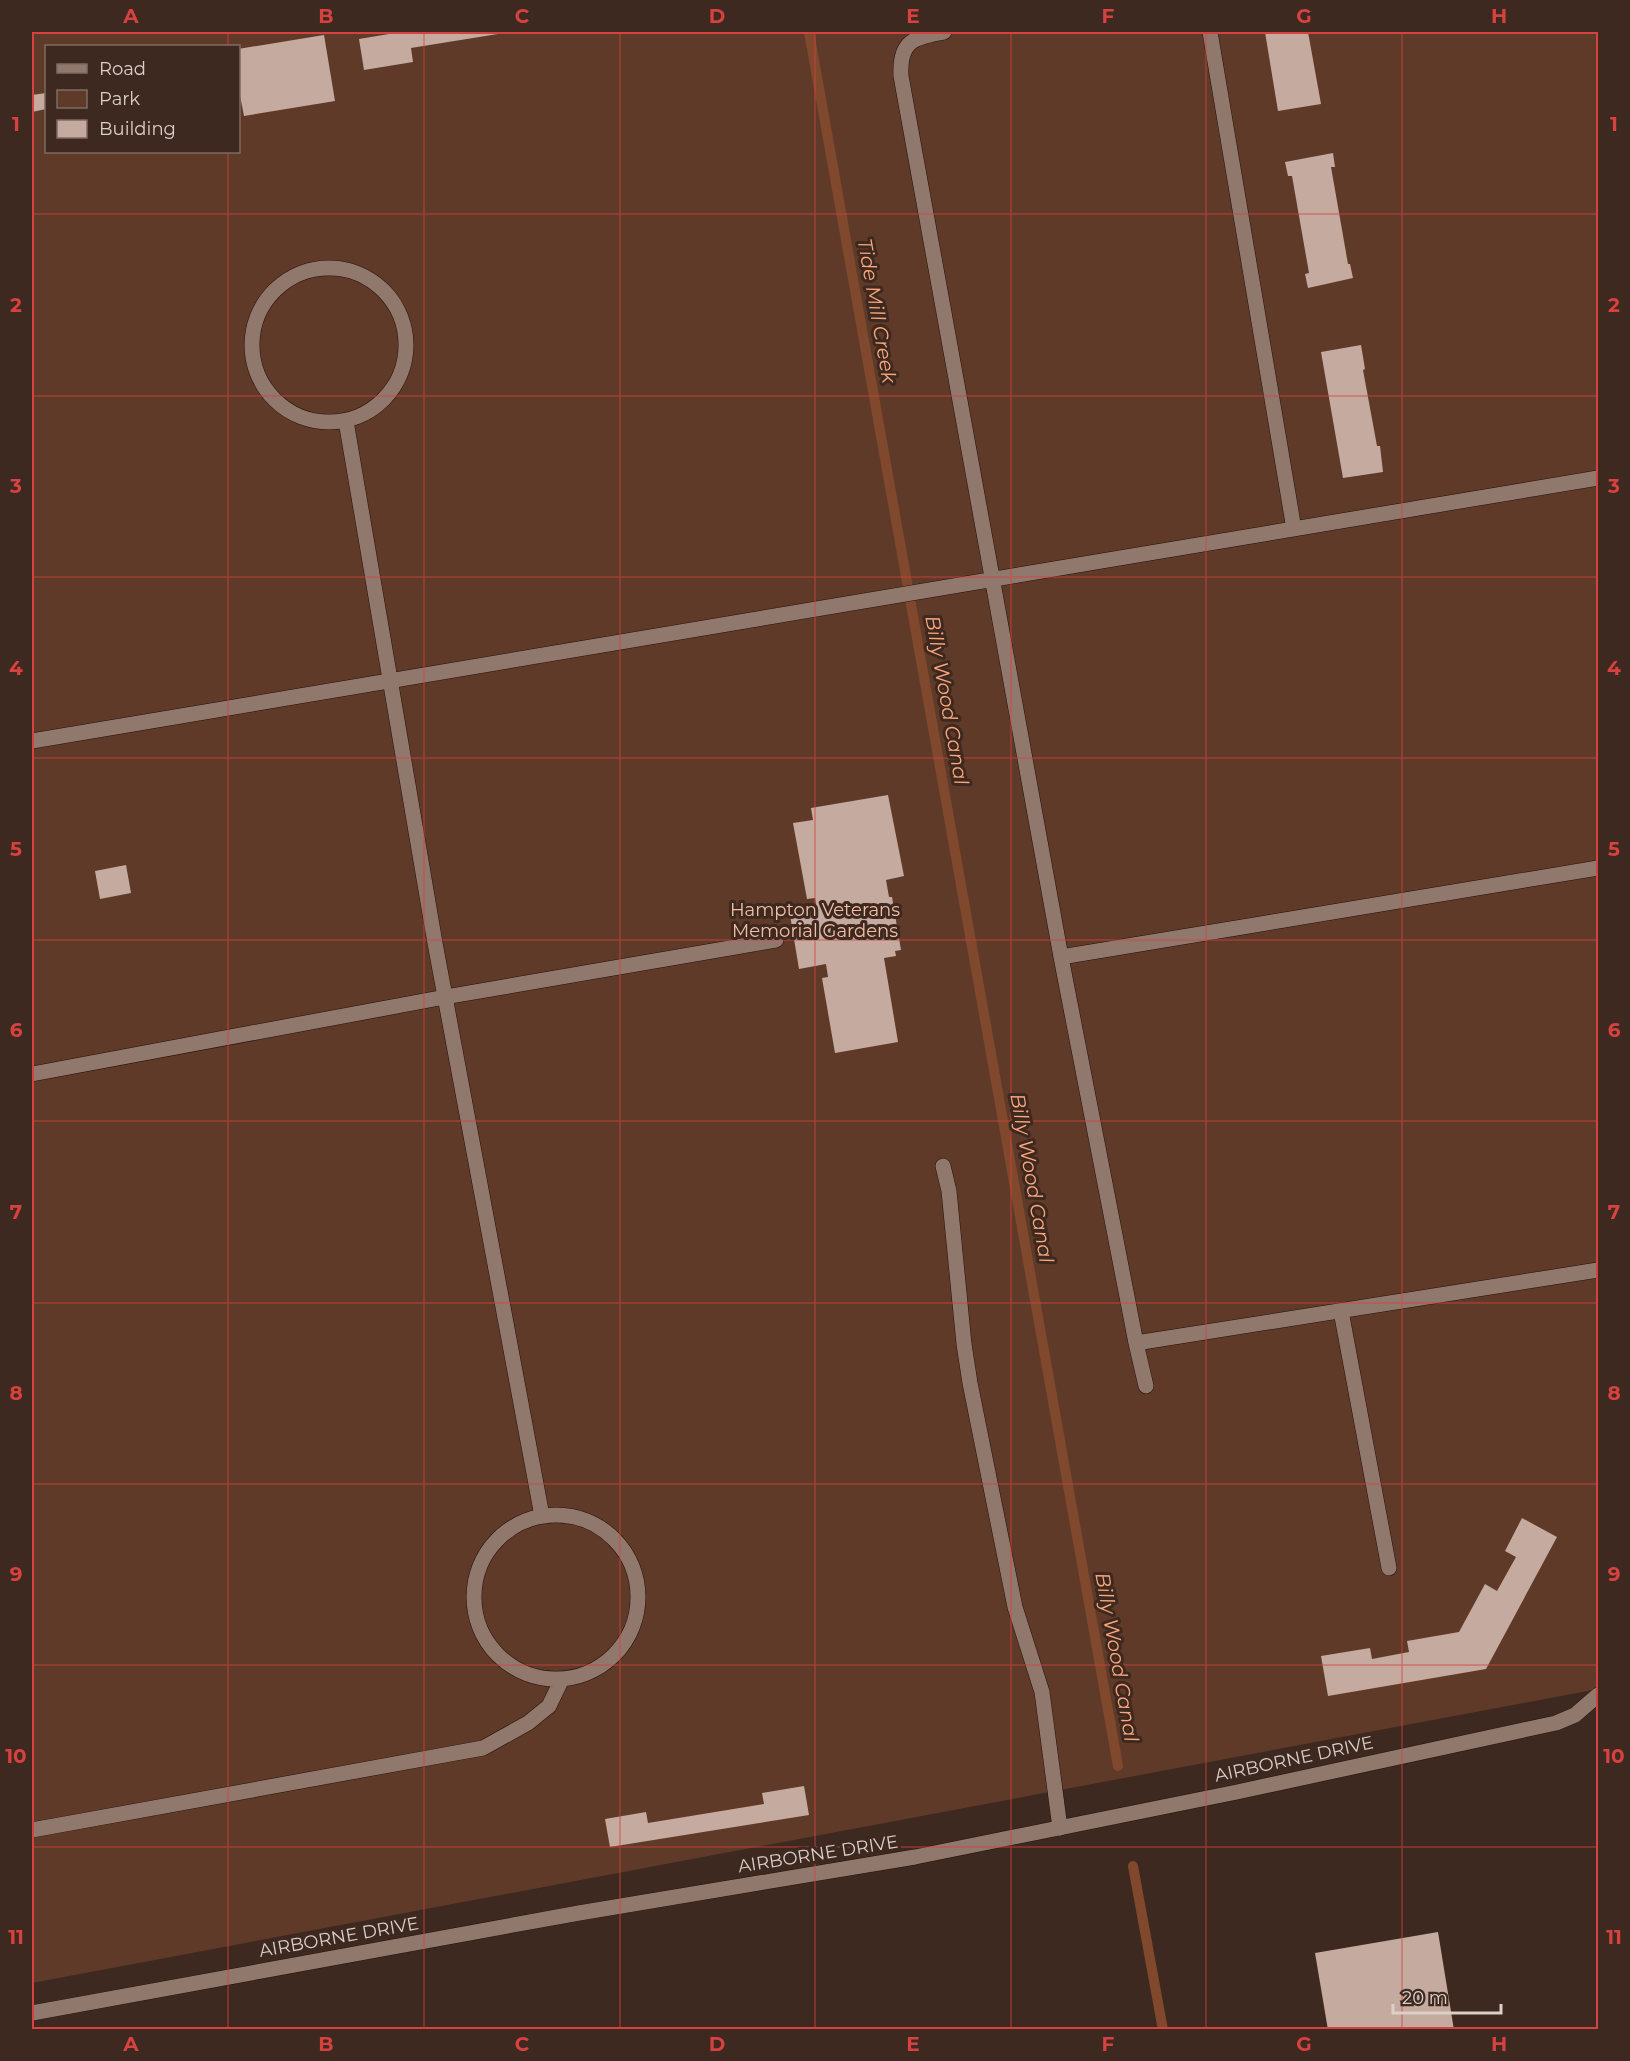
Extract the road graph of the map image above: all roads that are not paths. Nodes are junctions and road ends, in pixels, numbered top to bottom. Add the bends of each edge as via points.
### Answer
1 (944, 32) edge
2 (1210, 32) edge
3 (346, 421) junction
4 (1599, 478) edge
5 (1294, 529) junction
6 (993, 580) junction
7 (390, 679) junction
8 (32, 741) edge
9 (1599, 868) edge
10 (776, 940) dead end
11 (1061, 957) junction
12 (445, 997) junction
13 (32, 1074) edge
14 (943, 1166) dead end
15 (1599, 1270) edge
16 (1341, 1311) junction
17 (1136, 1343) junction
18 (1146, 1386) dead end
19 (542, 1516) junction
20 (1389, 1568) dead end
21 (562, 1679) junction
22 (1599, 1695) edge
23 (1060, 1828) junction
24 (32, 1830) edge
25 (32, 2013) edge

1 - 6 street via 911,41 903,51 901,76
2 - 5 street
3 - 3 street via 371,410 390,392 403,368 406,341 400,315 386,292 364,276 339,268 312,269 290,278 271,293 262,307 252,338 254,362 262,384 278,403 298,416 322,422
3 - 7 street
4 - 5 street
5 - 6 street
6 - 7 street
6 - 11 street
7 - 8 street
7 - 12 street
9 - 11 street
10 - 12 street
11 - 17 street
12 - 13 street
12 - 19 street
14 - 23 street via 979,1434 1015,1607 1042,1692
15 - 16 street
16 - 17 street
16 - 20 street
17 - 18 street
19 - 21 street via 516,1525 495,1542 480,1566 474,1593 478,1621 490,1646 510,1665 535,1677
19 - 21 street via 569,1516 594,1524 615,1540 630,1562 638,1587 637,1614 627,1638 610,1659 588,1673
21 - 24 street via 549,1706 528,1723 483,1748
22 - 23 street, AIRBORNE DRIVE via 1575,1715 1556,1723
23 - 25 street, AIRBORNE DRIVE

